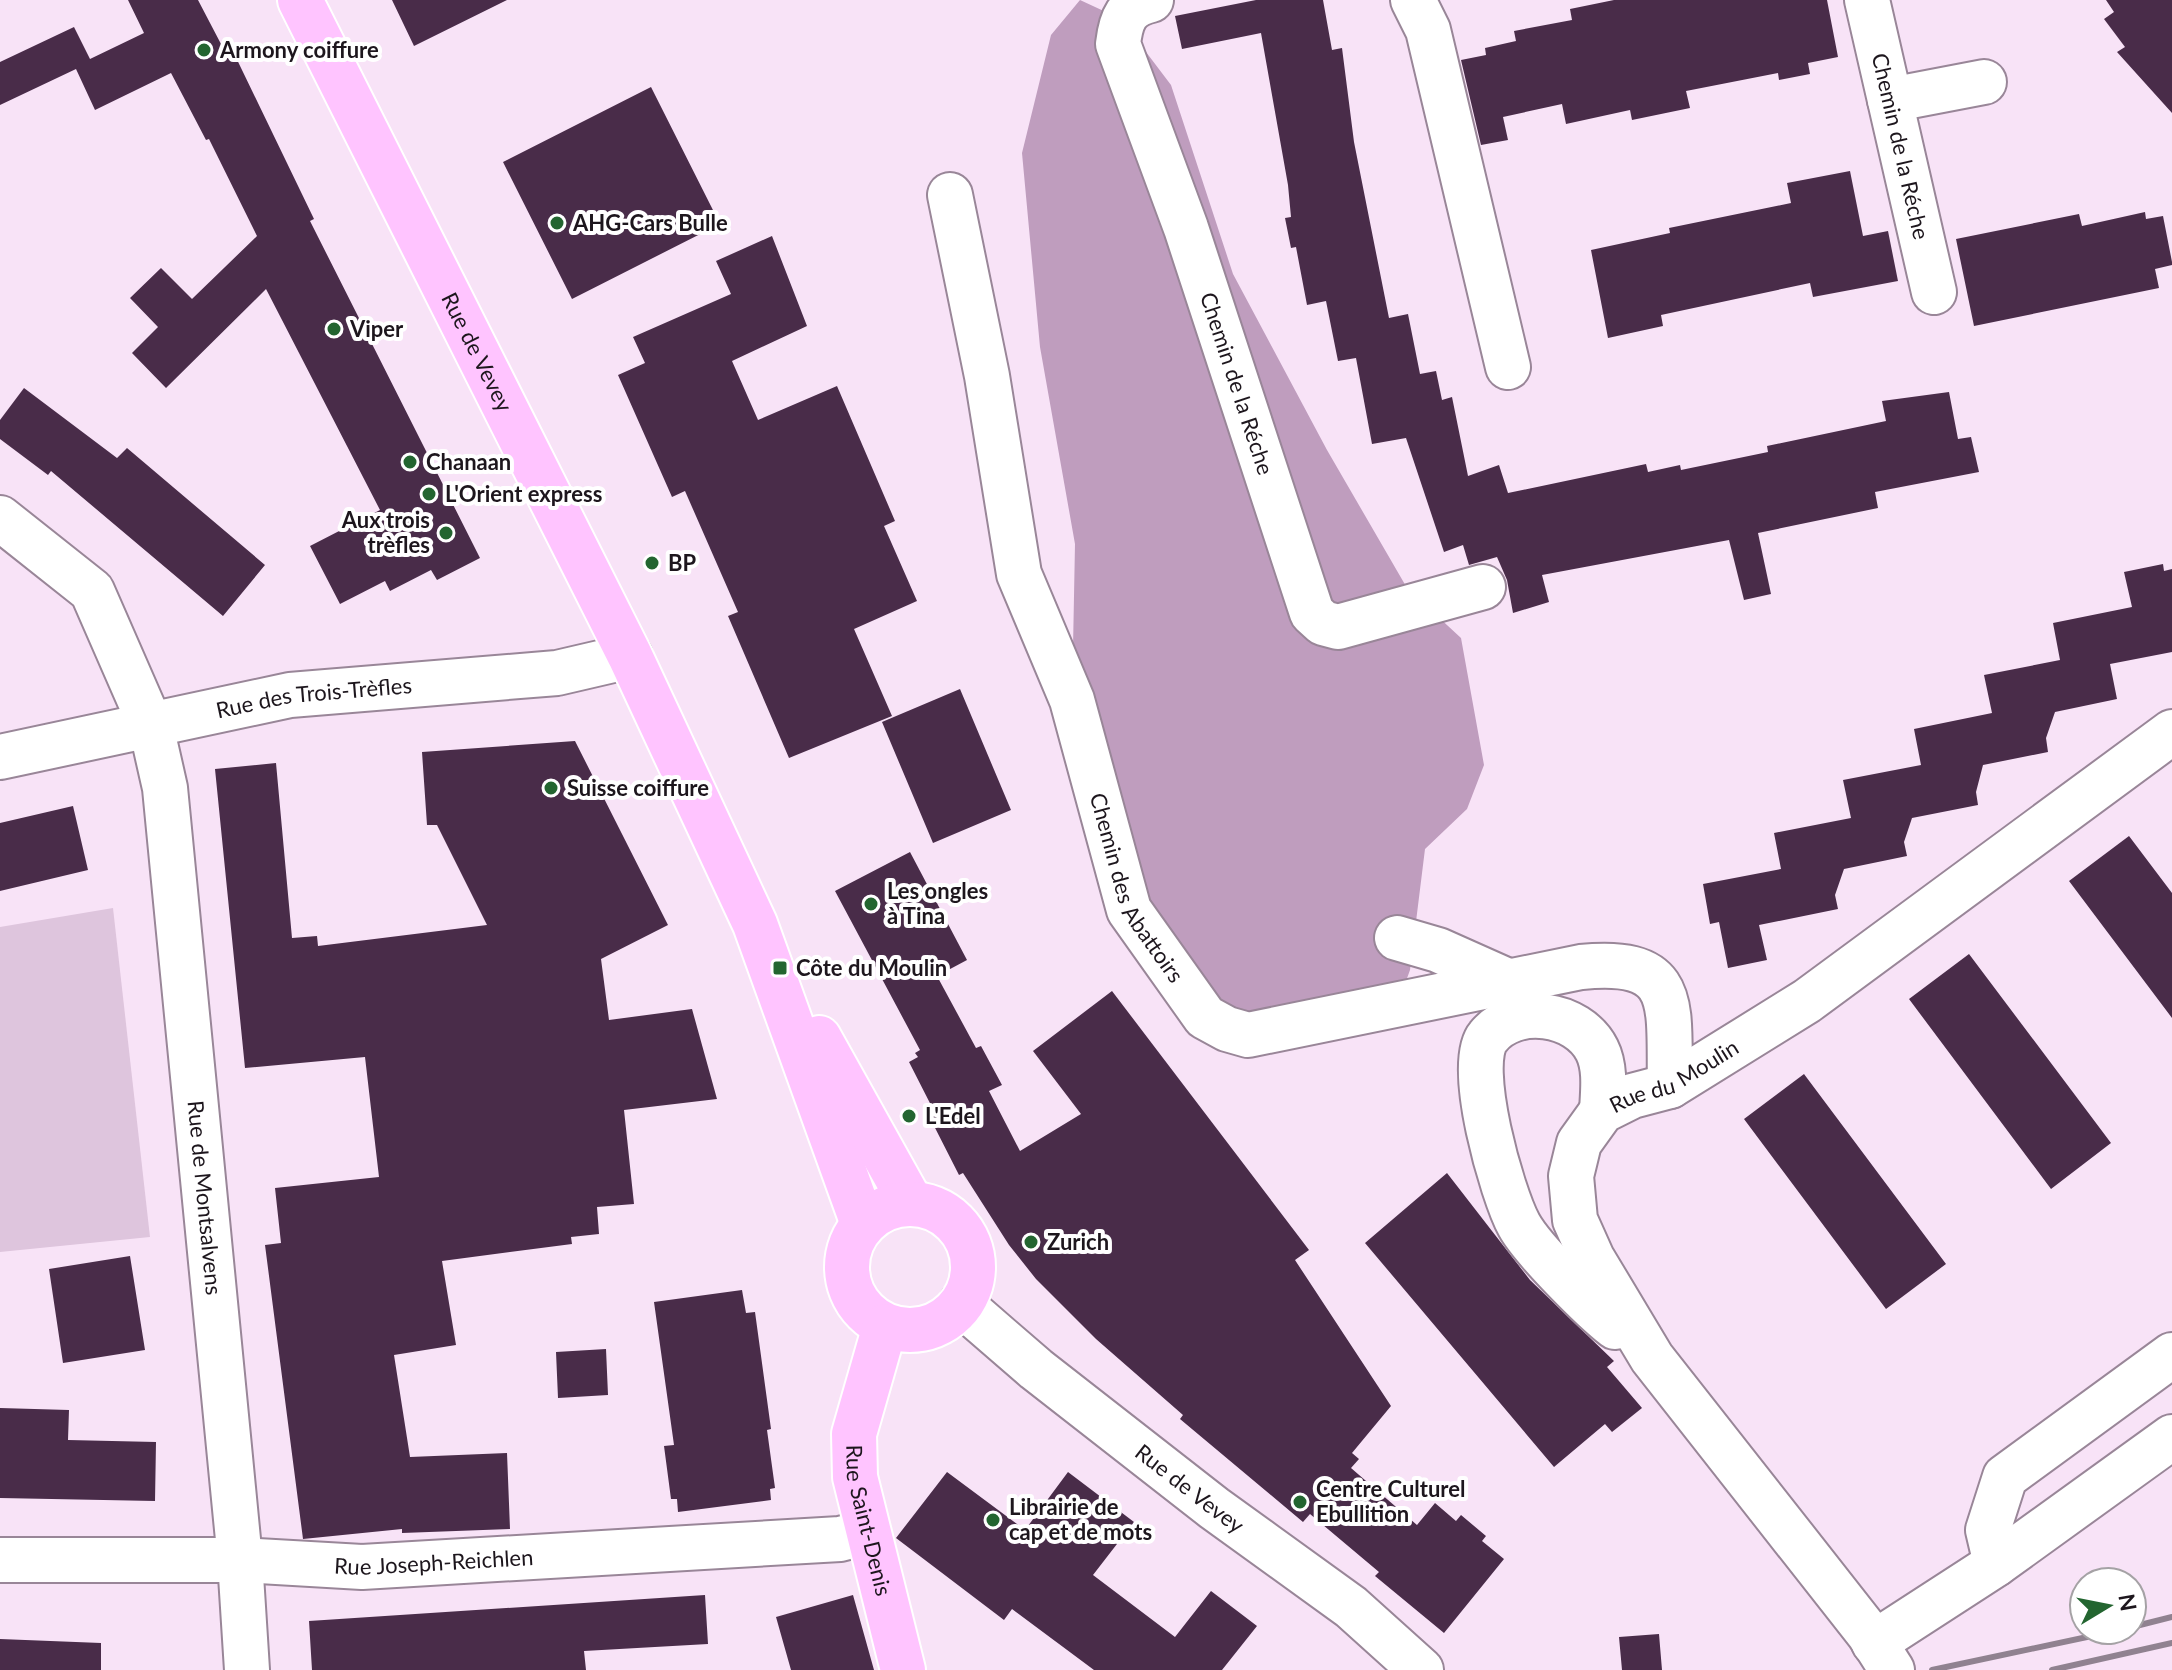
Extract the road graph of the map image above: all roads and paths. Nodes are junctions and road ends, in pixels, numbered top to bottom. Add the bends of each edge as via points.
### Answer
1 (300, 0) edge
2 (1151, 0) edge
3 (1413, 0) edge
4 (1867, 0) edge
5 (1984, 82) dead end
6 (1890, 100) junction
7 (950, 195) dead end
8 (1934, 292) dead end
9 (1508, 367) dead end
10 (0, 518) edge
11 (1483, 587) dead end
12 (630, 656) junction
13 (151, 726) junction
14 (2172, 732) edge
15 (0, 757) edge
16 (755, 924) junction
17 (1397, 938) dead end
18 (1512, 983) junction
19 (1670, 1086) junction
20 (1602, 1111) junction
21 (911, 1203) junction
22 (863, 1224) junction
23 (961, 1304) junction
24 (885, 1326) junction
25 (2172, 1355) edge
26 (1652, 1358) junction
27 (2172, 1437) edge
28 (867, 1532) junction
29 (0, 1560) edge
30 (240, 1560) junction
31 (1996, 1564) junction
32 (1883, 1656) edge
33 (247, 1670) edge
34 (903, 1670) edge
35 (1421, 1670) edge

1 - 12 main road, Rue de Vevey
2 - 11 street, Chemin de la Réche via 1136,4 1121,19 1118,44 1186,228 1312,613 1338,627
3 - 9 street via 1428,30
4 - 6 street, Chemin de la Réche
5 - 6 street
6 - 8 street, Chemin de la Réche
7 - 18 street, Chemin des Abattoirs via 1019,574 1072,700 1129,910 1205,1017 1248,1035
10 - 13 street, Rue de Montsalvens via 92,591
12 - 13 street, Rue des Trois-Trèfles via 557,673 290,695
12 - 16 main road, Rue de Vevey
13 - 15 street, Rue des Trois-Trèfles
13 - 30 street, Rue de Montsalvens via 165,788
14 - 19 street, Rue du Moulin via 1807,1001
16 - 21 main road, Rue de Vevey
16 - 22 main road, Rue de Vevey
17 - 18 street
18 - 19 street, Chemin des Abattoirs via 1611,964 1636,967 1652,976 1662,990 1668,1023
19 - 20 street, Rue du Moulin
20 - 26 street, Rue du Moulin via 1579,1143 1571,1176 1575,1220
20 - 26 street via 1598,1051 1582,1030 1544,1016 1502,1024 1486,1038 1479,1056 1490,1141 1519,1226 1596,1311
21 - 22 main road via 880,1211
21 - 23 main road via 952,1219 967,1238 974,1263 971,1287
22 - 24 main road via 850,1248 847,1273 865,1312
23 - 24 main road via 929,1328
23 - 35 street, Rue de Vevey via 1214,1508 1351,1607
24 - 28 main road, Rue Saint-Denis via 854,1434 855,1477
25 - 31 street via 2005,1477 1988,1530
26 - 32 street, Rue du Moulin
27 - 31 street
28 - 30 street, Rue Joseph-Reichlen via 840,1539 362,1567
28 - 34 main road, Rue Saint-Denis
29 - 30 street, Rue Joseph-Reichlen
30 - 33 street, Rue de Montsalvens
31 - 32 street

